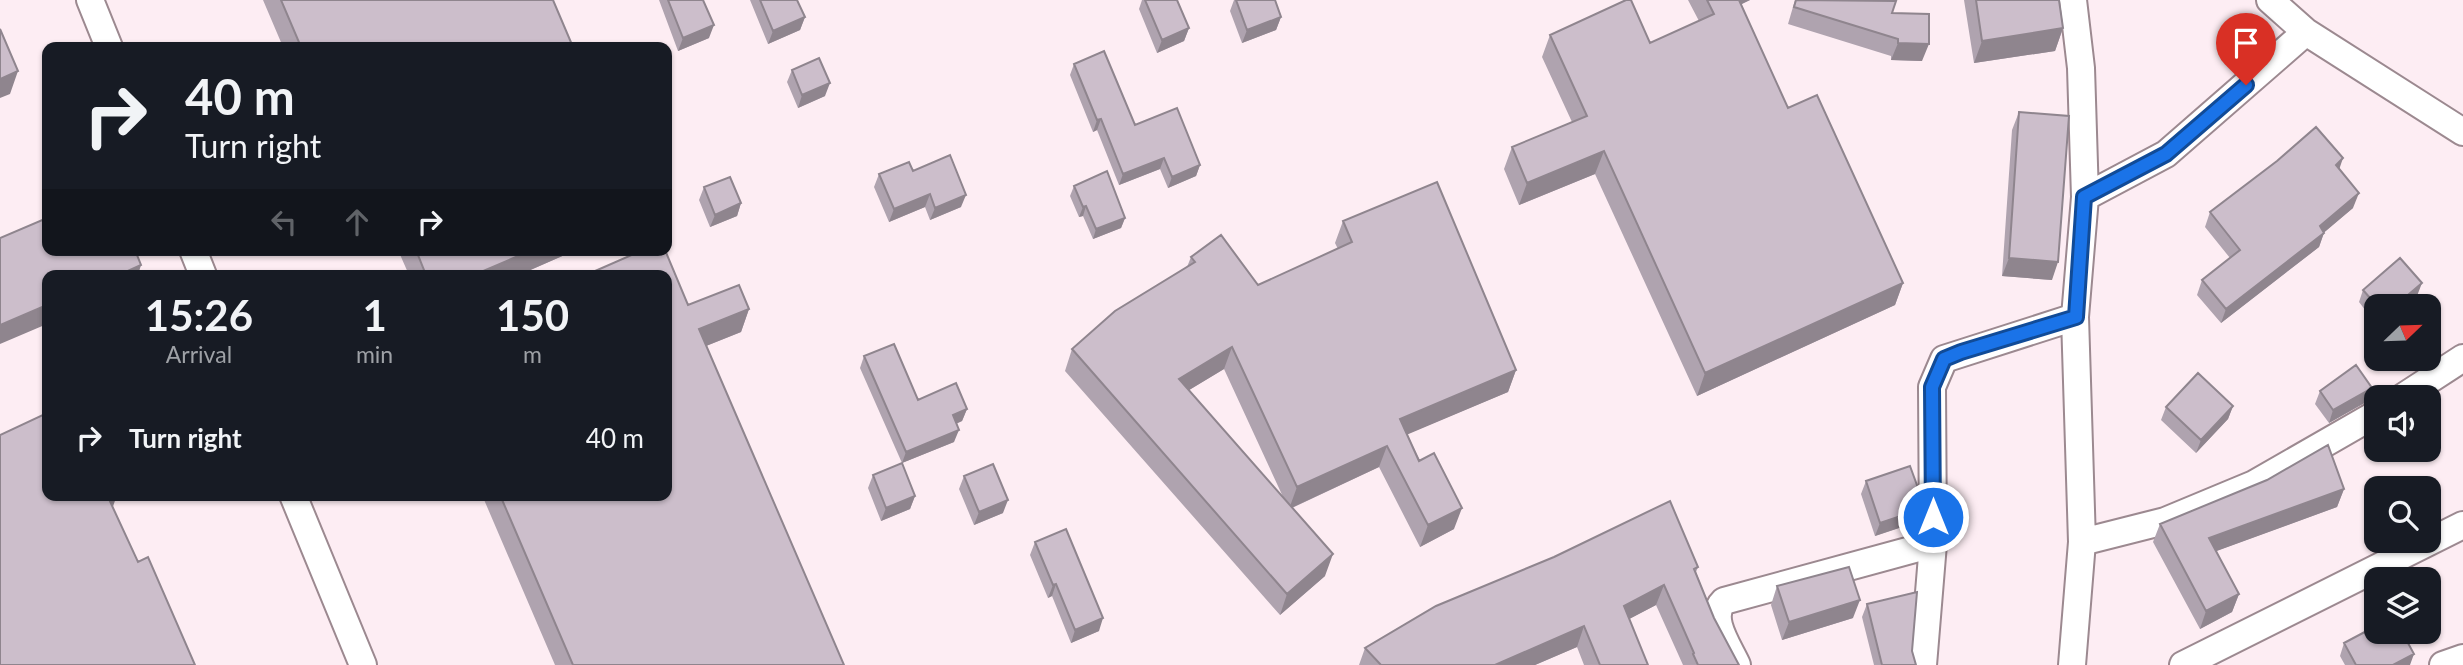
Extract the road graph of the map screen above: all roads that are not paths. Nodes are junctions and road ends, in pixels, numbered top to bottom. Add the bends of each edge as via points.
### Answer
1 (90, 0) edge
2 (2073, 0) edge
3 (2270, 0) edge
4 (2306, 33) junction
5 (107, 42) edge
6 (2463, 132) edge
7 (2084, 197) junction
8 (2076, 317) junction
9 (2463, 358) edge
10 (2421, 385) edge
11 (2364, 421) edge
12 (295, 501) edge
13 (2463, 525) edge
14 (2082, 542) junction
15 (1933, 544) junction
16 (2219, 658) edge
17 (2463, 658) edge
18 (1916, 663) edge
19 (363, 665) edge
20 (1737, 665) edge
21 (2072, 665) edge
22 (2183, 665) edge
23 (2442, 665) edge

1 - 5 street
2 - 7 street via 2081,68
3 - 4 street
4 - 6 street
4 - 7 street via 2166,154
7 - 8 street
8 - 14 street
8 - 15 street via 1944,359 1932,387
9 - 10 street
11 - 14 street via 2254,484 2165,520
12 - 19 street
13 - 16 street
14 - 21 street
15 - 18 street
15 - 20 street via 1724,601 1716,618
16 - 22 street
17 - 23 street

